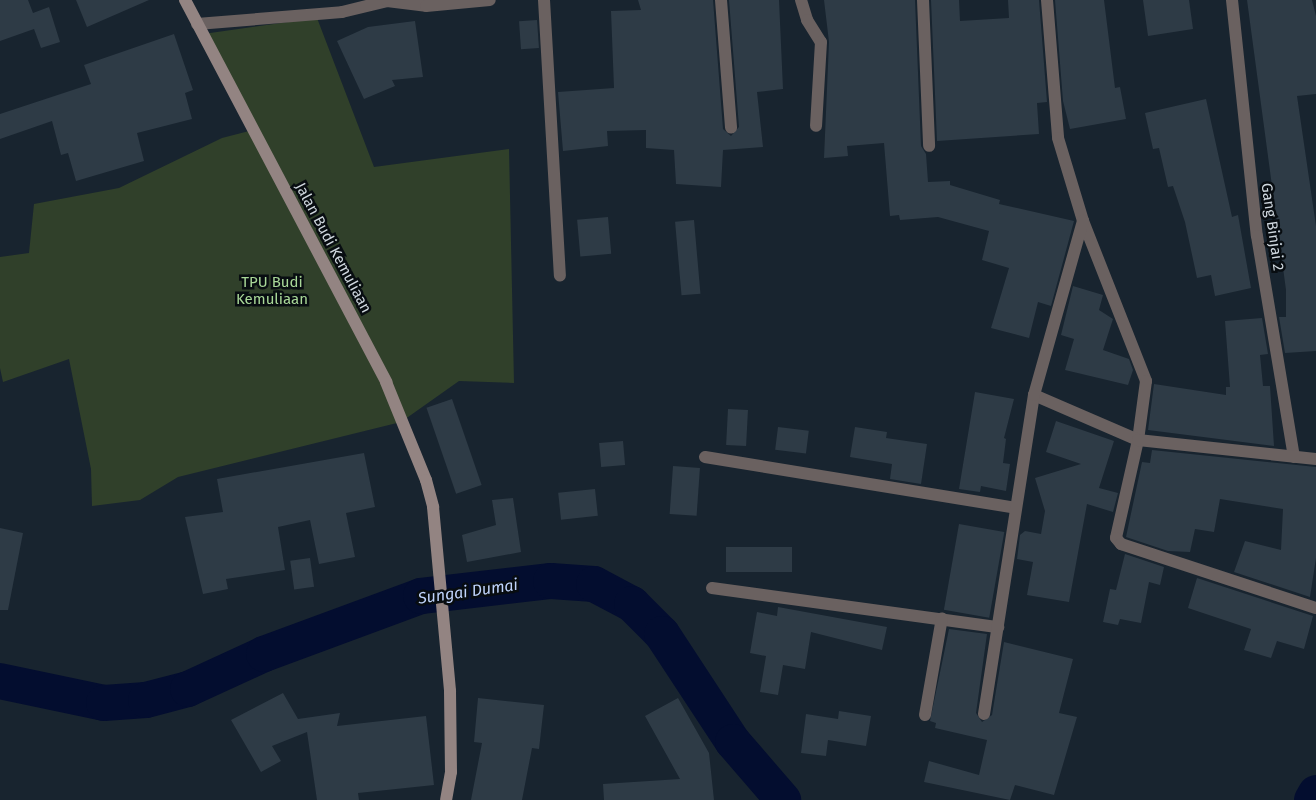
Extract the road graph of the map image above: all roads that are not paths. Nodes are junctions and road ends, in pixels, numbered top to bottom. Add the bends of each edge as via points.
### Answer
1 (185, 0) edge
2 (490, 0) edge
3 (544, 0) edge
4 (721, 0) edge
5 (801, 0) edge
6 (923, 0) edge
7 (1047, 0) edge
8 (1232, 0) edge
9 (387, 1) edge
10 (197, 24) junction
11 (816, 126) dead end
12 (731, 128) dead end
13 (929, 146) dead end
14 (1083, 221) junction
15 (560, 276) dead end
16 (1034, 395) junction
17 (1138, 440) junction
18 (705, 457) dead end
19 (1294, 457) junction
20 (1316, 459) edge
21 (1016, 508) junction
22 (712, 588) dead end
23 (1316, 608) edge
24 (942, 618) junction
25 (998, 627) junction
26 (984, 714) dead end
27 (925, 715) dead end
28 (446, 800) edge

1 - 10 street, Jalan Budi Kemuliaan
2 - 9 street via 426,6
3 - 15 street
4 - 12 street
5 - 11 street via 807,20 821,42
6 - 13 street
7 - 14 street via 1056,128
8 - 19 street, Gang Binjai 2 via 1257,236
9 - 10 street via 342,12
10 - 28 street, Jalan Budi Kemuliaan via 397,405 426,480 434,518 446,642 451,744
14 - 16 street
14 - 17 street via 1145,375
16 - 17 street
16 - 21 street
17 - 19 street
17 - 23 street via 1114,531 1119,543
18 - 21 street
19 - 20 street
21 - 25 street
22 - 24 street
24 - 25 street
24 - 27 street
25 - 26 street

